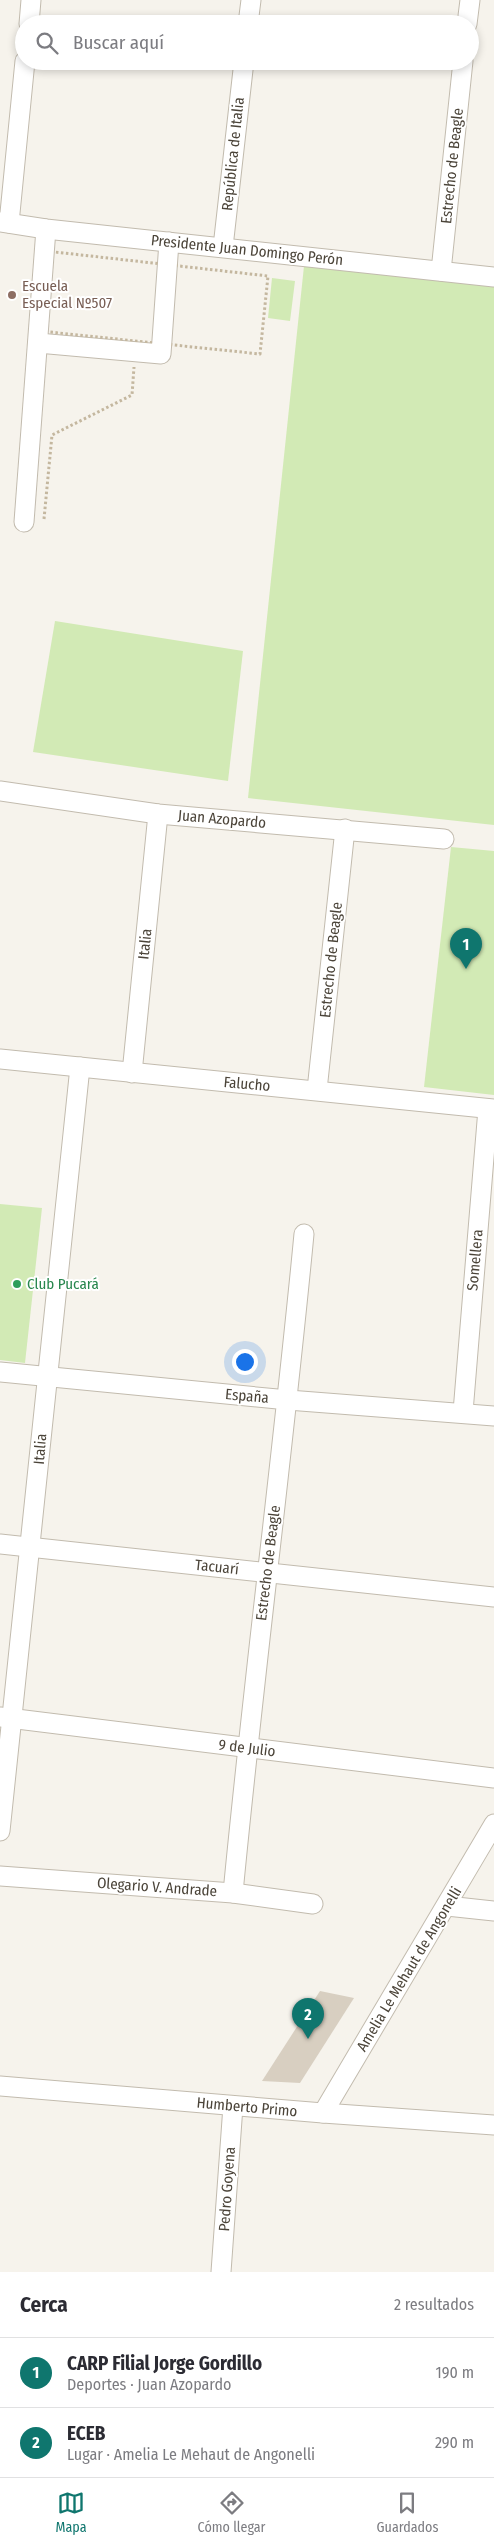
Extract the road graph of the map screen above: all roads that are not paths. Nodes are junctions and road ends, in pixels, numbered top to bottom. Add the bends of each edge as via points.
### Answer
1 (31, 0) edge
2 (251, 0) edge
3 (470, 0) edge
4 (30, 15) edge
5 (249, 15) edge
6 (468, 15) edge
7 (24, 70) edge
8 (243, 70) edge
9 (462, 70) edge
10 (5, 222) edge
11 (46, 229) junction
12 (223, 247) junction
13 (166, 250) junction
14 (441, 271) junction
15 (494, 277) edge
16 (38, 343) junction
17 (24, 522) dead end
18 (0, 791) edge
19 (158, 814) junction
20 (345, 829) junction
21 (444, 839) dead end
22 (0, 1059) edge
23 (80, 1067) junction
24 (132, 1073) junction
25 (317, 1090) junction
26 (491, 1109) edge
27 (304, 1234) dead end
28 (0, 1372) edge
29 (47, 1377) junction
30 (288, 1400) junction
31 (462, 1412) junction
32 (494, 1416) edge
33 (0, 1544) edge
34 (30, 1548) junction
35 (266, 1572) junction
36 (494, 1597) edge
37 (6, 1718) edge
38 (247, 1748) junction
39 (494, 1778) edge
40 (494, 1824) edge
41 (0, 1831) edge
42 (0, 1876) edge
43 (233, 1893) junction
44 (314, 1904) dead end
45 (447, 1906) junction
46 (494, 1911) edge
47 (0, 2086) edge
48 (233, 2106) junction
49 (323, 2113) junction
50 (494, 2125) edge
51 (221, 2272) edge

1 - 4 street
2 - 5 street
3 - 6 street
7 - 10 street
8 - 12 street, República de Italia
9 - 14 street, Estrecho de Beagle
10 - 11 street, Presidente Juan Domingo Perón
11 - 13 street, Presidente Juan Domingo Perón
11 - 16 street
12 - 13 street, Presidente Juan Domingo Perón
12 - 14 street, Presidente Juan Domingo Perón
13 - 16 street via 161,354
14 - 15 street, Presidente Juan Domingo Perón
16 - 17 street
18 - 19 street, Juan Azopardo
19 - 20 street, Juan Azopardo
19 - 24 street, Italia
20 - 21 street, Juan Azopardo
20 - 25 street, Estrecho de Beagle
22 - 23 street, Falucho
23 - 24 street, Falucho
23 - 29 street, Italia
24 - 25 street, Falucho
25 - 26 street, Falucho
26 - 31 street, Somellera
27 - 30 street, Estrecho de Beagle
28 - 29 street, España
29 - 30 street, España
29 - 34 street, Italia
30 - 31 street, España
30 - 35 street, Estrecho de Beagle
31 - 32 street, España
33 - 34 street, Tacuarí
34 - 35 street, Tacuarí
34 - 37 street, Italia
35 - 36 street, Tacuarí
35 - 38 street, Estrecho de Beagle
37 - 38 street, 9 de Julio
37 - 41 street, Italia
38 - 39 street, 9 de Julio
38 - 43 street, Estrecho de Beagle
40 - 45 street, Amelia Le Mehaut de Angonelli
42 - 43 street, Olegario V. Andrade
43 - 44 street, Olegario V. Andrade
45 - 46 street
45 - 49 street, Amelia Le Mehaut de Angonelli
47 - 48 street, Humberto Primo
48 - 49 street, Humberto Primo
48 - 51 street, Pedro Goyena
49 - 50 street, Humberto Primo

